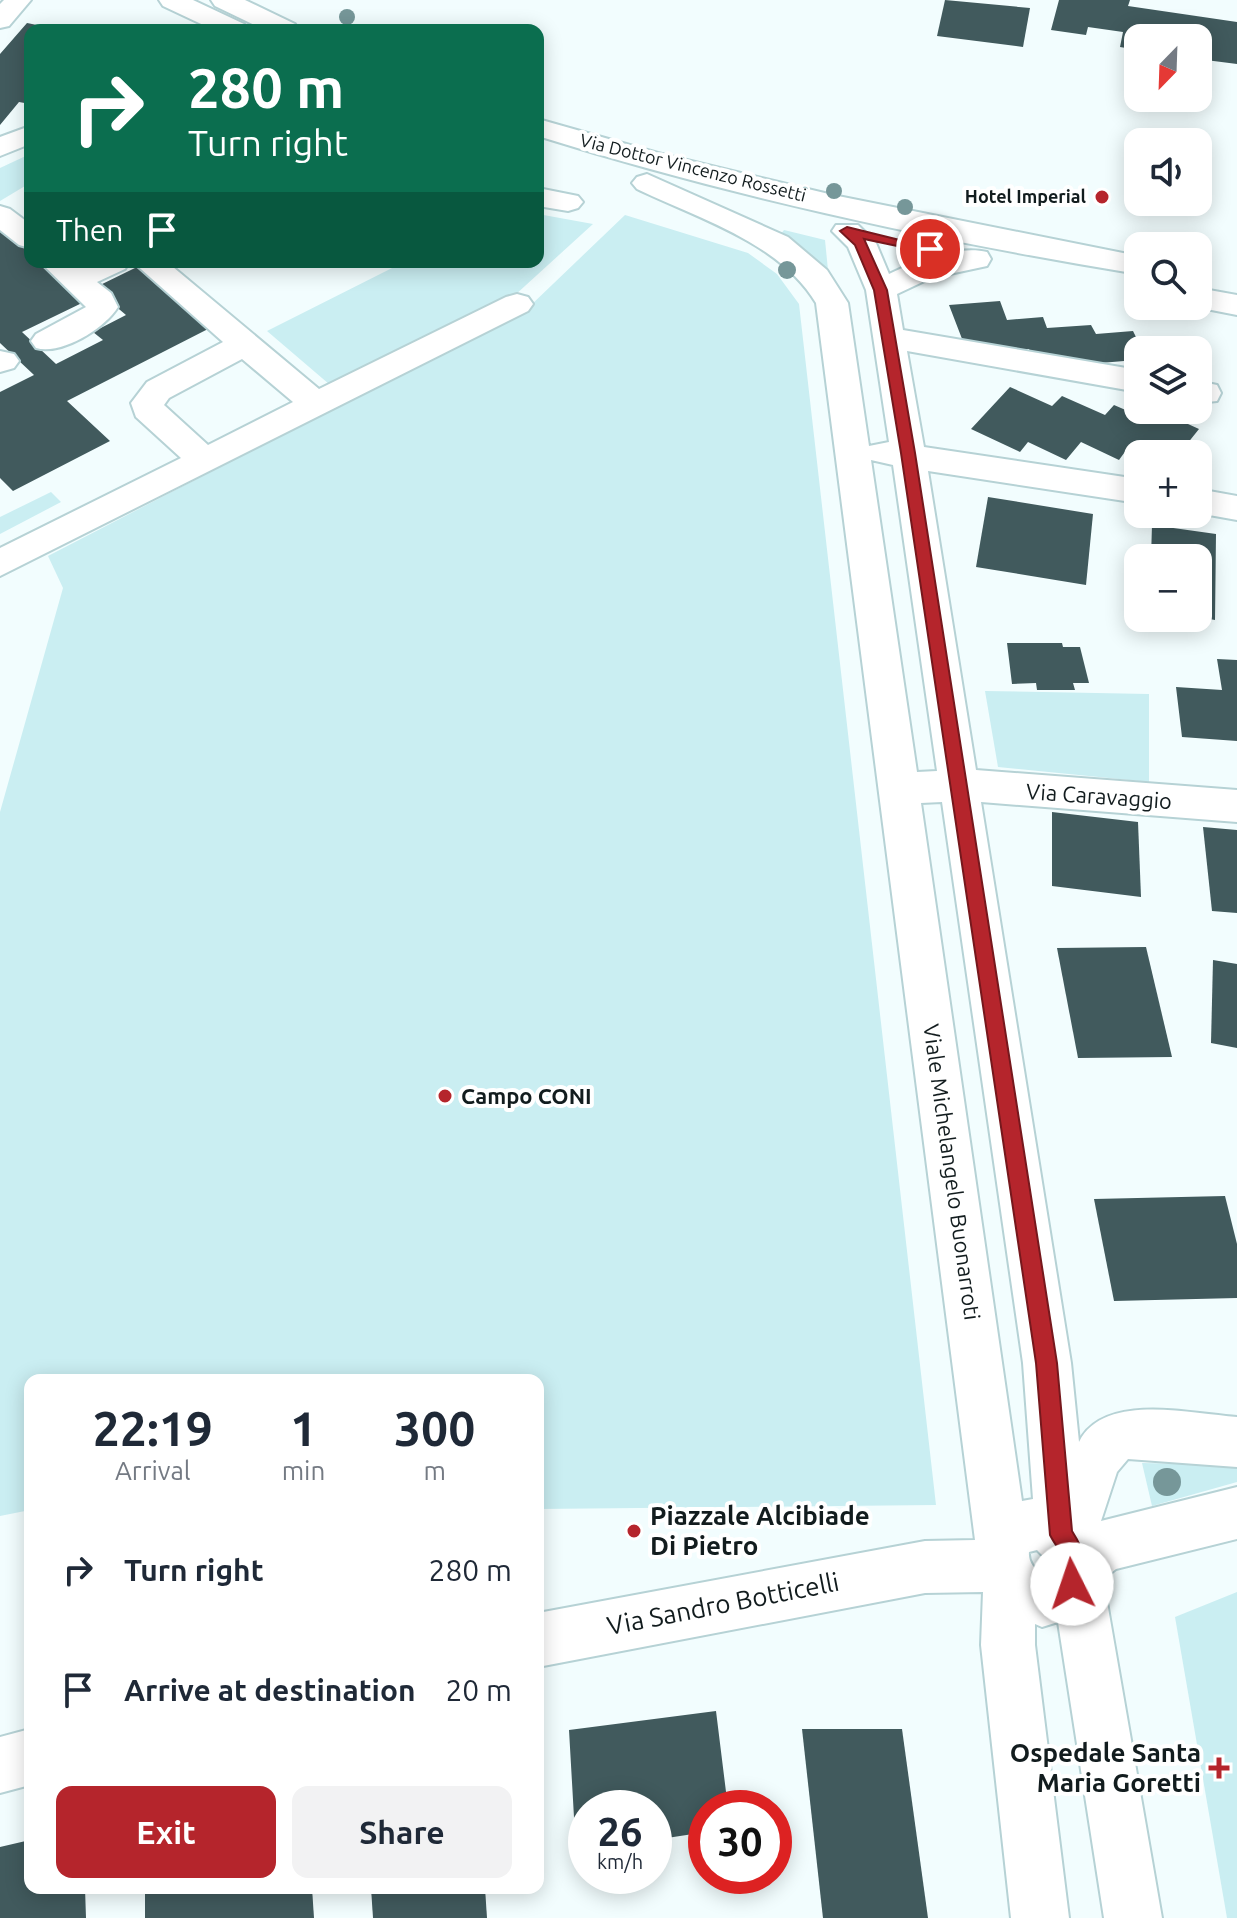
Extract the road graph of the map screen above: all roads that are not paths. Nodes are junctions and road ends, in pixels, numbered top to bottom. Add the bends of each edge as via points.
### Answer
1 (18, 0) edge
2 (224, 0) edge
3 (170, 2) edge
4 (0, 20) edge
5 (221, 24) edge
6 (274, 24) edge
7 (544, 129) edge
8 (24, 137) edge
9 (0, 147) edge
10 (544, 153) edge
11 (647, 183) junction
12 (544, 198) edge
13 (568, 202) dead end
14 (0, 215) edge
15 (848, 219) junction
16 (24, 234) edge
17 (976, 259) junction
18 (1124, 263) edge
19 (156, 268) edge
20 (66, 271) edge
21 (1212, 277) edge
22 (1237, 281) edge
23 (1124, 286) edge
24 (881, 290) junction
25 (1212, 301) edge
26 (832, 303) junction
27 (517, 304) dead end
28 (1237, 305) edge
29 (889, 338) junction
30 (47, 341) dead end
31 (245, 344) junction
32 (1124, 379) edge
33 (316, 404) junction
34 (850, 450) junction
35 (908, 453) junction
36 (204, 460) junction
37 (1124, 489) edge
38 (1212, 504) edge
39 (1237, 508) edge
40 (0, 563) edge
41 (962, 785) junction
42 (899, 789) junction
43 (1237, 806) edge
44 (1237, 1442) edge
45 (1237, 1513) edge
46 (1070, 1554) junction
47 (1005, 1567) junction
48 (544, 1639) edge
49 (24, 1759) edge
50 (0, 1765) edge
51 (1040, 1918) edge
52 (1133, 1918) edge

1 - 4 street
2 - 6 street
3 - 5 street
7 - 15 street, Via Dottor Vincenzo Rossetti
8 - 9 street
10 - 11 street, Via Dottor Vincenzo Rossetti
11 - 15 street, Via Dottor Vincenzo Rossetti
11 - 26 street, Viale Michelangelo Buonarroti via 777,244 816,277
12 - 13 street
14 - 16 street
15 - 17 street, Via Dottor Vincenzo Rossetti
15 - 18 street, Via Dottor Vincenzo Rossetti
15 - 24 street
15 - 26 street, Viale Michelangelo Buonarroti
17 - 23 street, Via Dottor Vincenzo Rossetti
17 - 24 street via 922,270
19 - 31 street
20 - 30 street via 102,307 97,315
21 - 22 street
24 - 29 street
25 - 28 street
26 - 34 street, Viale Michelangelo Buonarroti
27 - 33 street
29 - 32 street
29 - 35 street
31 - 33 street
31 - 36 street via 158,390 147,403
33 - 36 street
34 - 35 street
34 - 42 street, Viale Michelangelo Buonarroti
35 - 37 street
35 - 41 street
36 - 40 street
38 - 39 street
41 - 42 street
41 - 43 street, Via Caravaggio
41 - 46 street
42 - 47 street, Viale Michelangelo Buonarroti
44 - 46 street via 1124,1434 1103,1446
45 - 46 street
46 - 47 street via 1065,1593 1042,1601 1018,1590
46 - 52 street
47 - 48 street, Via Sandro Botticelli via 925,1567
47 - 51 street, Viale Michelangelo Buonarroti via 1008,1645
49 - 50 street

